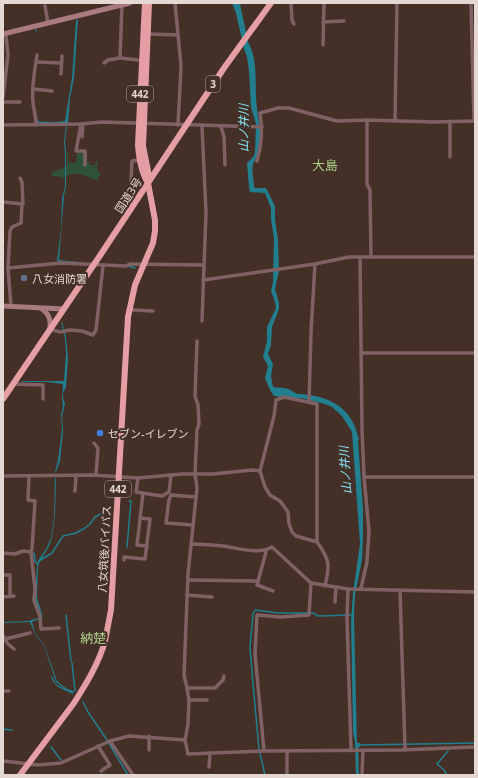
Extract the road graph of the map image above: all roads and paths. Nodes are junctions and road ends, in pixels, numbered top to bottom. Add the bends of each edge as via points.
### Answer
1 (130, 3) edge
2 (144, 3) edge
3 (149, 3) edge
4 (175, 3) edge
5 (271, 3) edge
6 (291, 3) edge
7 (324, 3) edge
8 (397, 3) edge
9 (471, 3) edge
10 (122, 5) junction
11 (45, 6) dead end
12 (344, 21) dead end
13 (323, 22) junction
14 (48, 24) junction
15 (294, 24) dead end
16 (148, 34) junction
17 (5, 35) edge
18 (178, 36) junction
19 (474, 43) edge
20 (323, 45) dead end
21 (37, 55) dead end
22 (62, 56) dead end
23 (120, 58) junction
24 (138, 60) dead end
25 (36, 62) junction
26 (61, 63) junction
27 (104, 63) dead end
28 (61, 74) dead end
29 (33, 89) junction
30 (52, 91) dead end
31 (3, 97) edge
32 (3, 102) edge
33 (20, 102) dead end
34 (368, 120) junction
35 (395, 120) junction
36 (475, 121) edge
37 (450, 122) junction
38 (36, 124) junction
39 (82, 124) junction
40 (141, 124) junction
41 (3, 125) edge
42 (178, 125) junction
43 (186, 126) junction
44 (202, 126) junction
45 (221, 126) junction
46 (262, 128) junction
47 (82, 137) dead end
48 (450, 157) dead end
49 (142, 160) junction
50 (163, 160) junction
51 (257, 161) dead end
52 (85, 165) dead end
53 (225, 165) dead end
54 (20, 178) dead end
55 (148, 183) junction
56 (138, 197) junction
57 (130, 201) dead end
58 (3, 202) edge
59 (152, 202) junction
60 (22, 204) junction
61 (360, 257) junction
62 (371, 257) junction
63 (475, 257) edge
64 (316, 264) junction
65 (144, 265) junction
66 (204, 265) junction
67 (92, 266) junction
68 (103, 266) junction
69 (8, 268) junction
70 (203, 280) junction
71 (3, 306) edge
72 (11, 306) junction
73 (42, 308) junction
74 (64, 309) junction
75 (133, 310) dead end
76 (153, 311) dead end
77 (202, 321) dead end
78 (50, 329) junction
79 (197, 341) dead end
80 (361, 353) junction
81 (475, 353) edge
82 (13, 384) junction
83 (43, 398) dead end
84 (3, 399) edge
85 (309, 402) junction
86 (94, 443) dead end
87 (260, 471) junction
88 (194, 474) junction
89 (76, 475) junction
90 (96, 475) junction
91 (171, 475) junction
92 (3, 476) edge
93 (29, 476) junction
94 (118, 476) junction
95 (364, 477) junction
96 (475, 477) edge
97 (138, 478) junction
98 (75, 491) dead end
99 (143, 493) junction
100 (196, 497) junction
101 (140, 518) junction
102 (193, 525) junction
103 (317, 542) junction
104 (192, 544) junction
105 (147, 546) junction
106 (31, 552) junction
107 (266, 552) dead end
108 (3, 553) edge
109 (124, 560) dead end
110 (3, 576) edge
111 (188, 580) junction
112 (258, 581) junction
113 (311, 583) junction
114 (325, 586) junction
115 (336, 587) junction
116 (361, 588) junction
117 (348, 589) junction
118 (400, 590) junction
119 (273, 591) dead end
120 (475, 592) edge
121 (187, 595) junction
122 (3, 597) edge
123 (212, 597) dead end
124 (335, 602) dead end
125 (59, 628) dead end
126 (30, 632) dead end
127 (3, 635) edge
128 (5, 639) junction
129 (14, 649) dead end
130 (224, 676) dead end
131 (187, 688) junction
132 (3, 691) edge
133 (9, 691) dead end
134 (189, 700) junction
135 (206, 700) dead end
136 (149, 736) junction
137 (185, 740) junction
138 (109, 741) junction
139 (98, 746) junction
140 (475, 747) edge
141 (405, 749) junction
142 (149, 750) dead end
143 (351, 750) junction
144 (363, 750) junction
145 (264, 751) junction
146 (287, 751) junction
147 (210, 753) junction
148 (3, 761) edge
149 (28, 765) junction
150 (209, 767) dead end
151 (102, 771) dead end
152 (20, 775) edge
153 (133, 775) edge
154 (287, 775) edge
155 (362, 775) edge

1 - 10 street
2 - 40 highway, 八女筑後バイパス / 442
3 - 16 highway, 八女筑後バイパス / 442
4 - 18 street
5 - 43 highway, 国道3号 / 3
6 - 15 street
7 - 13 street
8 - 35 street
9 - 19 street
10 - 14 street
10 - 23 street
11 - 14 street
12 - 13 street
13 - 20 street
14 - 17 street
16 - 18 street
16 - 40 highway, 八女筑後バイパス / 442
17 - 31 street via 8,55
18 - 42 street via 181,66
19 - 36 street
21 - 25 street
22 - 26 street
23 - 24 street
23 - 27 street
25 - 26 street
25 - 29 street
26 - 28 street
29 - 30 street
29 - 38 street
32 - 33 street
34 - 35 street
34 - 46 street via 337,121 290,108 278,108 260,113
34 - 62 street via 367,184 370,190
35 - 37 street
36 - 37 street
37 - 48 street
38 - 39 street
38 - 41 street
39 - 40 street
39 - 47 street
39 - 52 street via 76,151 85,151
40 - 42 street
40 - 49 highway, 八女筑後バイパス / 442
42 - 43 street
43 - 44 street
43 - 50 highway, 国道3号 / 3
44 - 45 street
44 - 66 street via 206,213
45 - 46 street
45 - 53 street
46 - 51 street via 261,149
49 - 50 highway via 149,164
49 - 55 highway, 八女筑後バイパス / 442 via 148,171
49 - 57 street via 132,161
50 - 55 highway, 国道3号 / 3
54 - 60 street
55 - 56 highway, 国道3号 / 3
55 - 59 highway, 八女筑後バイパス / 442
56 - 59 highway via 148,198
56 - 67 highway, 国道3号 / 3
58 - 60 street
59 - 65 highway, 八女筑後バイパス / 442 via 156,231
60 - 69 street via 21,223 12,227 10,231
61 - 62 street
61 - 64 street
61 - 80 street
62 - 63 street
64 - 70 street
64 - 85 street
65 - 66 street
65 - 68 street
65 - 94 highway, 八女筑後バイパス / 442 via 135,285 128,317
66 - 70 street
67 - 68 street
67 - 69 street via 61,264
67 - 74 highway, 国道3号 / 3
68 - 78 street via 96,330 93,334
69 - 72 street
70 - 77 street
71 - 72 street
72 - 73 street
73 - 74 street
73 - 78 street via 49,315
74 - 78 highway, 国道3号 / 3
75 - 76 street
78 - 82 highway, 国道3号 / 3
79 - 88 street via 195,396 199,424
80 - 81 street
80 - 95 street
82 - 83 street via 43,385
82 - 84 highway, 国道3号 / 3
85 - 87 street via 284,397 276,400
85 - 103 street via 317,404
86 - 90 street via 98,448
87 - 88 street
87 - 103 street via 265,487 288,512 292,532 296,536
88 - 91 street
88 - 100 street
89 - 90 street
89 - 93 street
89 - 98 street
90 - 94 street
91 - 97 street
91 - 99 street via 166,494 162,496
92 - 93 street
93 - 106 street via 28,500 35,501
94 - 97 street
94 - 149 highway, 八女筑後バイパス / 442 via 111,610 104,642 94,668 74,703
95 - 96 street
95 - 116 street via 369,531 367,562
97 - 99 street via 136,492
99 - 101 street
100 - 102 street
100 - 102 street via 171,495 166,523
101 - 105 street via 150,519
101 - 105 street via 137,545
102 - 104 street
103 - 114 street via 329,560
104 - 111 street
104 - 113 street via 246,550 266,550 272,547
105 - 109 street via 145,559 124,557
106 - 108 street
106 - 125 street via 34,600 41,629
107 - 112 street
110 - 122 street via 12,576 12,596
111 - 112 street
111 - 121 street
112 - 119 street via 257,586
113 - 114 street
113 - 145 street via 309,615 257,615 255,654
114 - 115 street
115 - 117 street
115 - 124 street
116 - 117 street
116 - 118 street
117 - 143 street
118 - 120 street
118 - 141 street
121 - 123 street
121 - 131 street via 184,675
126 - 128 street
127 - 128 street
128 - 129 street
130 - 131 street via 215,688
131 - 134 street
132 - 133 street
134 - 135 street
134 - 137 street
136 - 137 street
136 - 138 street via 129,736
136 - 142 street
137 - 147 street via 188,754
138 - 139 street
138 - 153 street
139 - 149 street via 61,763
139 - 151 street via 110,764
140 - 141 street
141 - 144 street
143 - 144 street
143 - 146 street
144 - 155 street
145 - 146 street
145 - 147 street
146 - 154 street
147 - 150 street
148 - 149 street
149 - 152 highway, 八女筑後バイパス / 442

